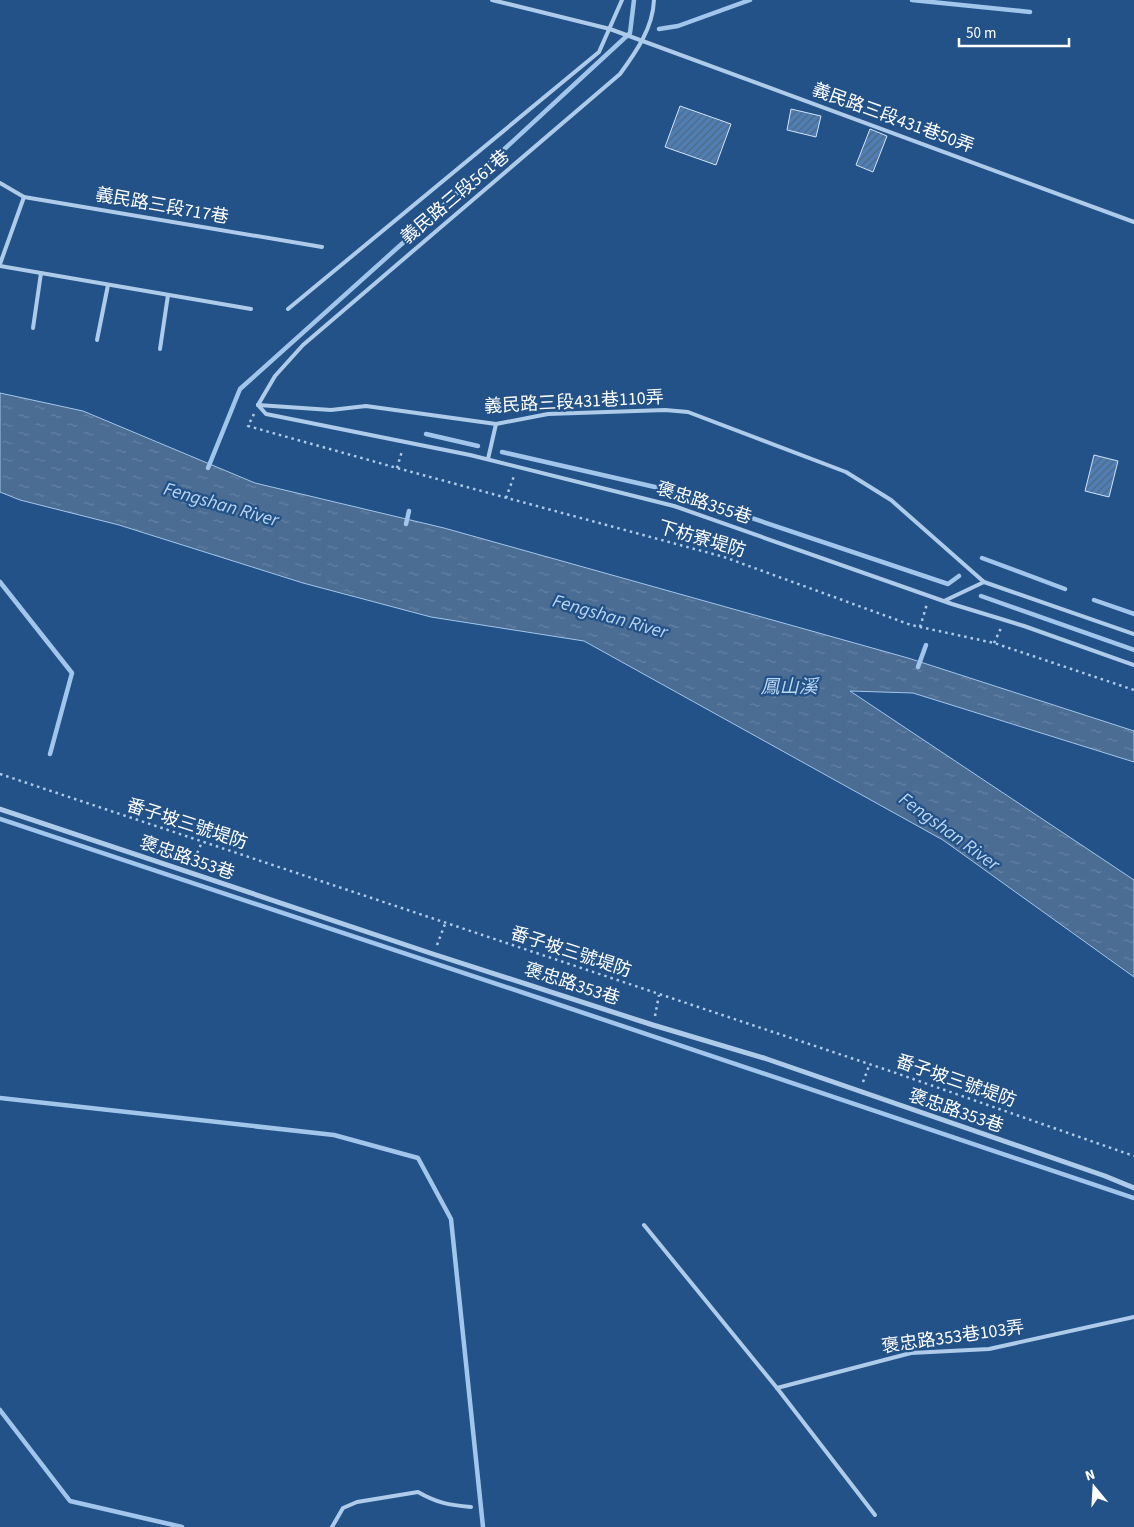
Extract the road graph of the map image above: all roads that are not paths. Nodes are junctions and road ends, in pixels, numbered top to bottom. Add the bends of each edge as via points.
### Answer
1 (492, 0) edge
2 (622, 0) edge
3 (654, 0) edge
4 (610, 29) junction
5 (642, 42) junction
6 (0, 183) edge
7 (24, 197) junction
8 (1134, 222) edge
9 (322, 247) dead end
10 (0, 265) edge
11 (41, 273) junction
12 (108, 284) junction
13 (168, 295) junction
14 (251, 309) dead end
15 (288, 309) dead end
16 (33, 328) dead end
17 (97, 340) dead end
18 (160, 349) dead end
19 (258, 405) junction
20 (496, 424) junction
21 (488, 459) junction
22 (984, 582) junction
23 (944, 601) junction
24 (1134, 634) edge
25 (1134, 664) edge
26 (0, 809) edge
27 (1134, 1188) edge
28 (644, 1225) dead end
29 (1134, 1317) edge
30 (776, 1388) junction
31 (471, 1507) dead end
32 (875, 1515) dead end
33 (332, 1527) edge

1 - 4 lane, 義民路三段431巷50弄
2 - 4 lane, 義民路三段561巷
3 - 5 lane, 義民路三段561巷
4 - 5 lane, 義民路三段431巷50弄
4 - 15 lane, 義民路三段561巷 via 599,52
5 - 8 lane, 義民路三段431巷50弄
5 - 19 lane, 義民路三段561巷 via 620,74 303,345 275,376
6 - 7 lane, 義民路三段717巷
7 - 9 lane, 義民路三段717巷
7 - 10 lane
10 - 11 lane
11 - 12 lane
11 - 16 lane
12 - 13 lane
12 - 17 lane
13 - 14 lane
13 - 18 lane
19 - 20 lane, 義民路三段431巷110弄 via 331,410 366,406
19 - 21 lane, 褒忠路355巷 via 266,414
20 - 21 lane
20 - 22 lane, 義民路三段431巷110弄 via 548,414 688,412 846,472 891,500
21 - 23 lane, 褒忠路355巷 via 674,506
22 - 23 lane
22 - 24 lane, 義民路三段431巷110弄
23 - 25 lane, 褒忠路355巷
26 - 27 street, 褒忠路353巷 via 433,954 764,1058
28 - 30 lane
29 - 30 lane, 褒忠路353巷103弄 via 990,1349 911,1353
30 - 32 lane
31 - 33 lane via 448,1505 418,1492 357,1502 343,1508

